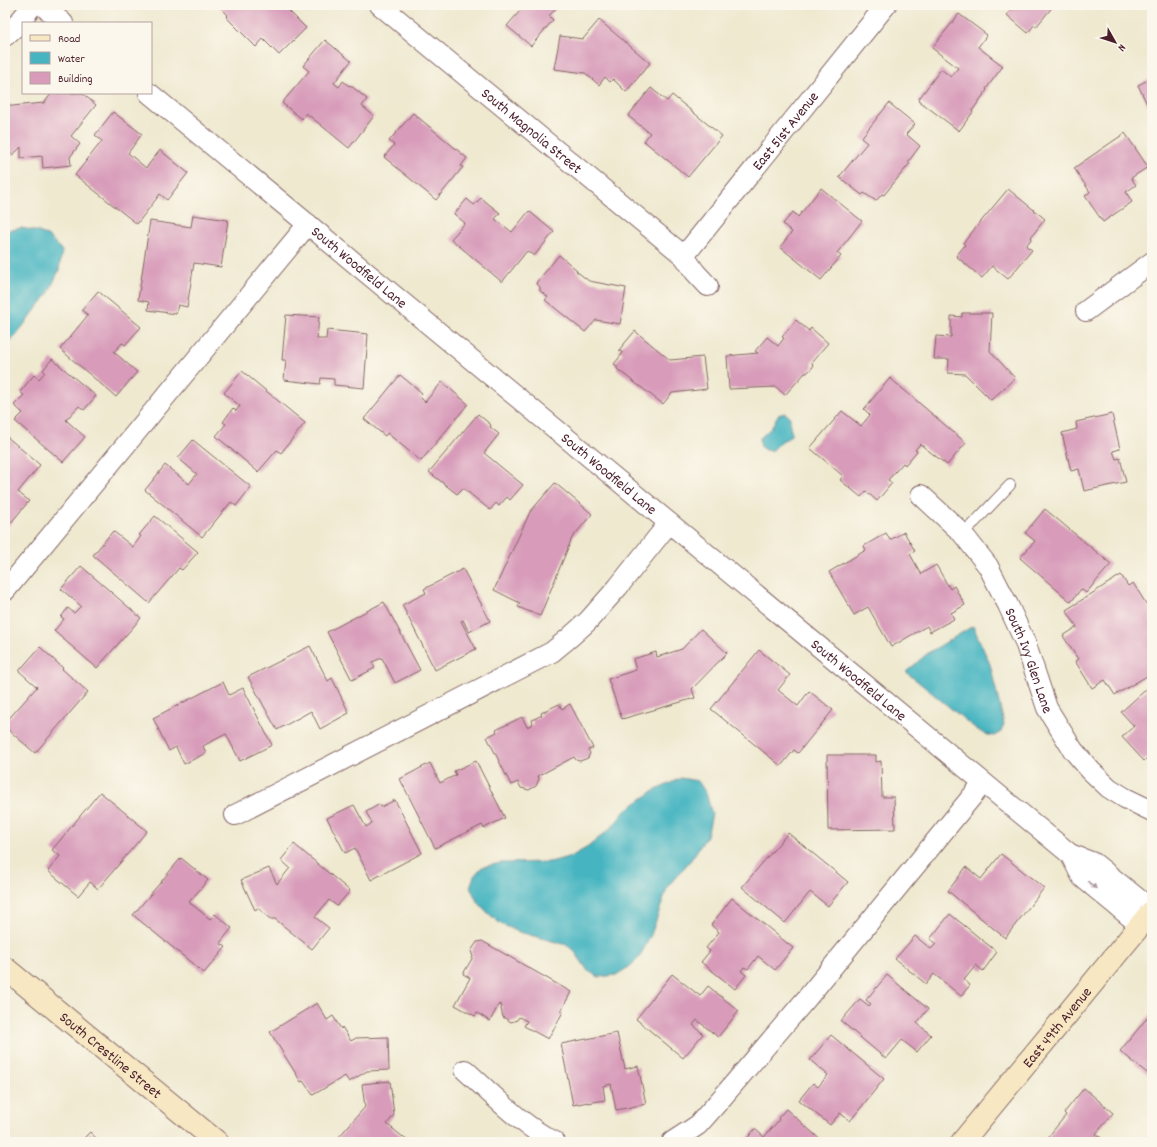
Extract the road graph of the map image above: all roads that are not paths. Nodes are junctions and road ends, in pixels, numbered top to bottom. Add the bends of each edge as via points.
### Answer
1 (33, 5) edge
2 (42, 5) edge
3 (380, 5) edge
4 (886, 5) edge
5 (63, 22) edge
6 (5, 36) edge
7 (150, 94) edge
8 (308, 224) junction
9 (684, 256) junction
10 (1152, 262) edge
11 (708, 286) dead end
12 (1086, 310) dead end
13 (1010, 484) dead end
14 (922, 495) dead end
15 (669, 523) junction
16 (962, 533) junction
17 (5, 591) edge
18 (983, 783) junction
19 (1152, 811) edge
20 (235, 815) dead end
21 (1148, 915) edge
22 (5, 968) edge
23 (465, 1070) dead end
24 (216, 1142) edge
25 (555, 1142) edge
26 (672, 1142) edge
27 (962, 1142) edge

1 - 6 street
2 - 5 street
3 - 9 street, South Magnolia Street
4 - 9 street, East 51st Avenue
7 - 8 street, South Woodfield Lane
8 - 15 street, South Woodfield Lane
8 - 17 street
9 - 11 street, South Magnolia Street
10 - 12 street
13 - 16 lane
14 - 16 street, South Ivy Glen Lane
15 - 18 street, South Woodfield Lane
15 - 20 street via 588,621 552,652
16 - 19 street, South Ivy Glen Lane via 988,566 1008,605 1025,642 1047,708 1073,750 1109,788
18 - 21 street, South Woodfield Lane via 1070,854 1082,877
18 - 26 street via 720,1100 698,1124
21 - 27 street, East 49th Avenue
22 - 24 street, South Crestline Street
23 - 25 street via 515,1114 544,1137

